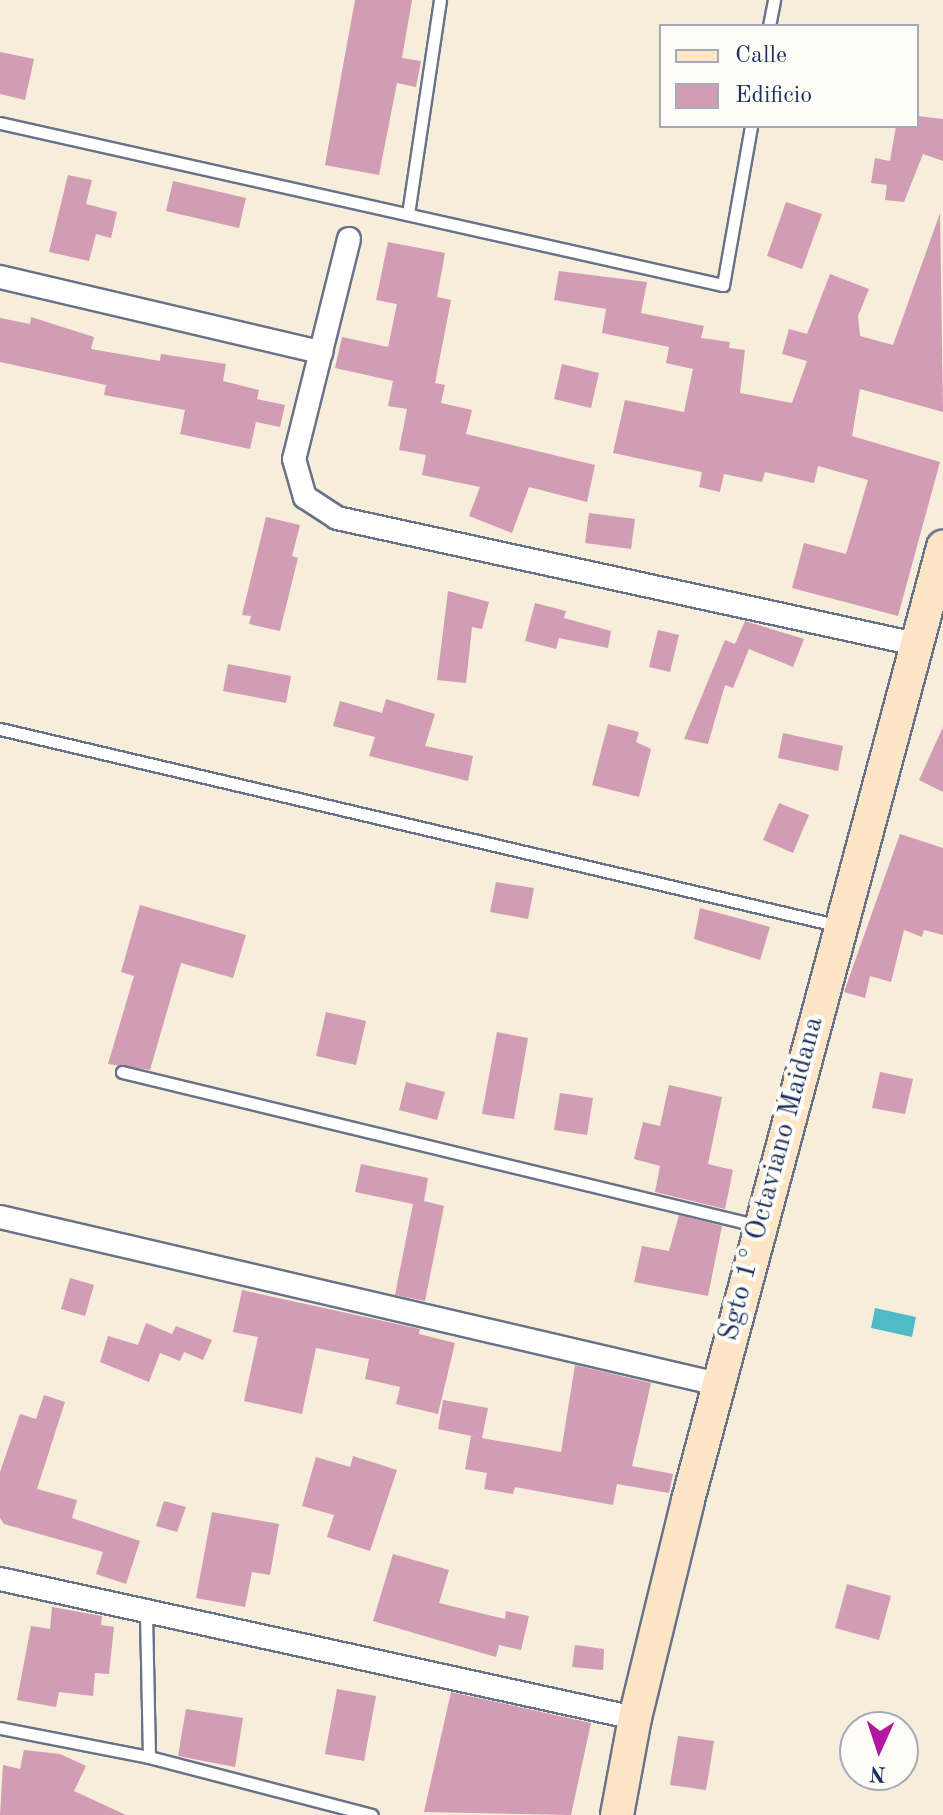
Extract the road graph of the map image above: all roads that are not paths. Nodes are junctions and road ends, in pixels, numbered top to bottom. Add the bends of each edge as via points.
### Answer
1 (440, 0) edge
2 (774, 0) edge
3 (769, 24) edge
4 (0, 123) edge
5 (751, 128) edge
6 (408, 214) junction
7 (349, 239) dead end
8 (0, 277) edge
9 (321, 352) junction
10 (943, 547) edge
11 (916, 644) junction
12 (0, 729) edge
13 (840, 926) junction
14 (122, 1072) dead end
15 (0, 1217) edge
16 (760, 1226) junction
17 (718, 1384) junction
18 (0, 1579) edge
19 (146, 1614) junction
20 (635, 1718) junction
21 (0, 1728) edge
22 (149, 1757) junction
23 (372, 1815) edge
24 (617, 1815) edge

1 - 6 lane
2 - 3 lane
4 - 6 lane
5 - 6 lane via 723,285
7 - 9 street
8 - 9 street
9 - 11 street via 294,459 305,497 337,518
10 - 11 main road, Sgto 1° Octaviano Maidana
11 - 13 main road, Sgto 1° Octaviano Maidana
12 - 13 lane
13 - 16 main road, Sgto 1° Octaviano Maidana
14 - 16 lane
15 - 17 street
16 - 17 main road, Sgto 1° Octaviano Maidana
17 - 20 main road, Sgto 1° Octaviano Maidana
18 - 19 street
19 - 20 street
19 - 22 lane
20 - 24 main road, Sgto 1° Octaviano Maidana
21 - 22 lane
22 - 23 lane

